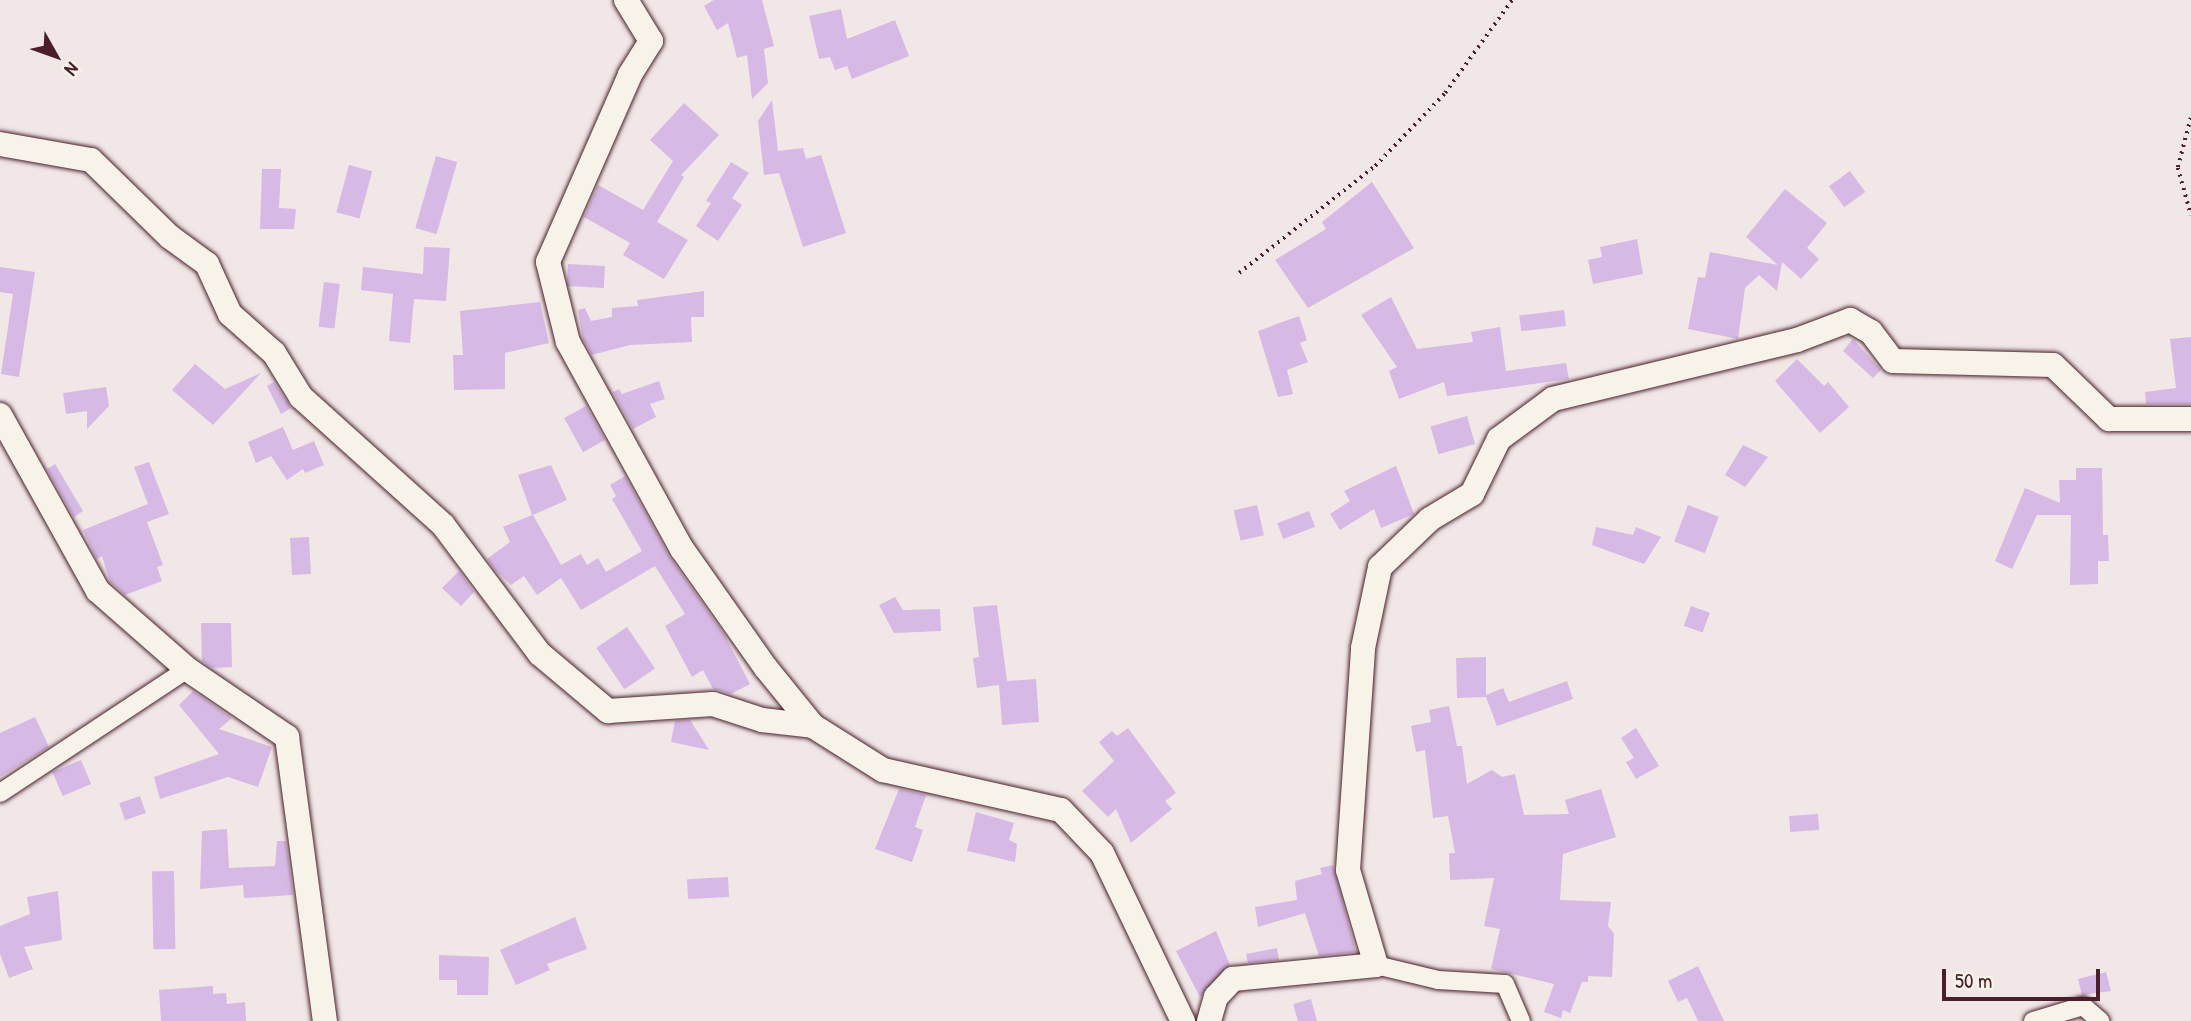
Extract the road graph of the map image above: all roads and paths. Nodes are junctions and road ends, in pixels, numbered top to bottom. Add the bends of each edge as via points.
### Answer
1 (625, 0) edge
2 (1512, 0) edge
3 (2191, 118) edge
4 (0, 144) edge
5 (2191, 215) edge
6 (1239, 273) dead end
7 (0, 415) edge
8 (2191, 419) edge
9 (187, 669) junction
10 (813, 726) junction
11 (0, 793) edge
12 (1376, 965) junction
13 (326, 1021) edge
14 (1183, 1021) edge
15 (1209, 1021) edge
16 (1521, 1021) edge
17 (2033, 1021) edge
18 (2100, 1021) edge

1 - 10 street via 651,41 629,75 548,262 568,342 682,549
2 - 6 path via 1445,93 1375,166
3 - 5 path via 2178,168
4 - 10 street via 91,160 170,237 207,264 230,314 274,353 301,397 443,525 540,654 608,711 713,705 762,720
7 - 9 street via 98,590
8 - 12 street via 2109,419 2053,365 1892,361 1871,332 1850,320 1797,340 1553,399 1499,439 1472,494 1430,519 1380,567 1363,648 1348,870
9 - 11 street
9 - 13 street via 287,737
10 - 14 street via 883,770 1061,810 1102,853
12 - 15 street via 1233,979 1216,997
12 - 16 street via 1438,980 1505,984
17 - 18 street via 2083,1006

